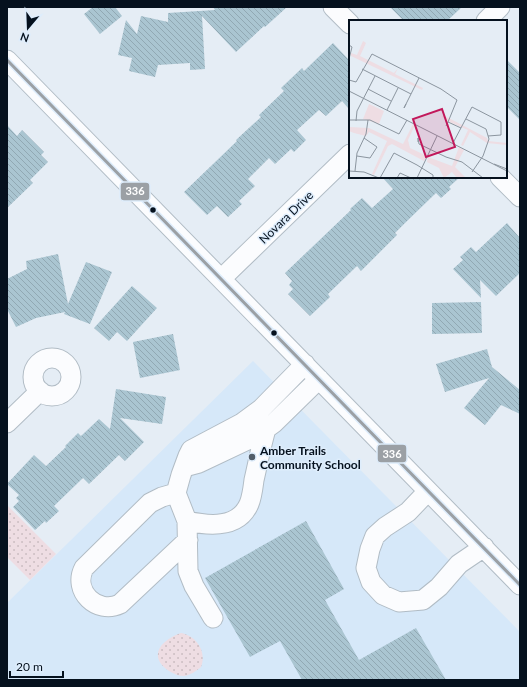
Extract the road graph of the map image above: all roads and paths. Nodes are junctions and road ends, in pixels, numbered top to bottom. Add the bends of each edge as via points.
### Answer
1 (333, 7) edge
2 (500, 7) edge
3 (487, 20) edge
4 (349, 23) edge
5 (9, 68) edge
6 (349, 155) edge
7 (501, 178) edge
8 (520, 197) edge
9 (221, 279) junction
10 (305, 364) junction
11 (319, 379) junction
12 (40, 391) dead end
13 (7, 423) edge
14 (266, 429) junction
15 (184, 467) junction
16 (428, 490) junction
17 (176, 492) junction
18 (187, 521) junction
19 (188, 540) junction
20 (484, 547) junction
21 (520, 585) edge
22 (213, 618) dead end

1 - 4 street
2 - 3 street
5 - 9 street
6 - 9 street, Novara Drive
7 - 8 street
9 - 10 street
10 - 11 street
10 - 15 street via 261,409 242,423 191,450
11 - 14 street
11 - 16 street
12 - 13 street
14 - 15 street via 238,445
14 - 18 street via 251,499 242,515 231,522 216,525
15 - 17 street
16 - 20 street
16 - 20 street via 408,512 375,536 366,568 371,582 383,595 399,602 424,600 459,564
17 - 18 street
17 - 19 street via 150,503 84,568 80,580 81,589 95,604 105,607 116,606
18 - 19 street
19 - 22 street via 188,571
20 - 21 street

